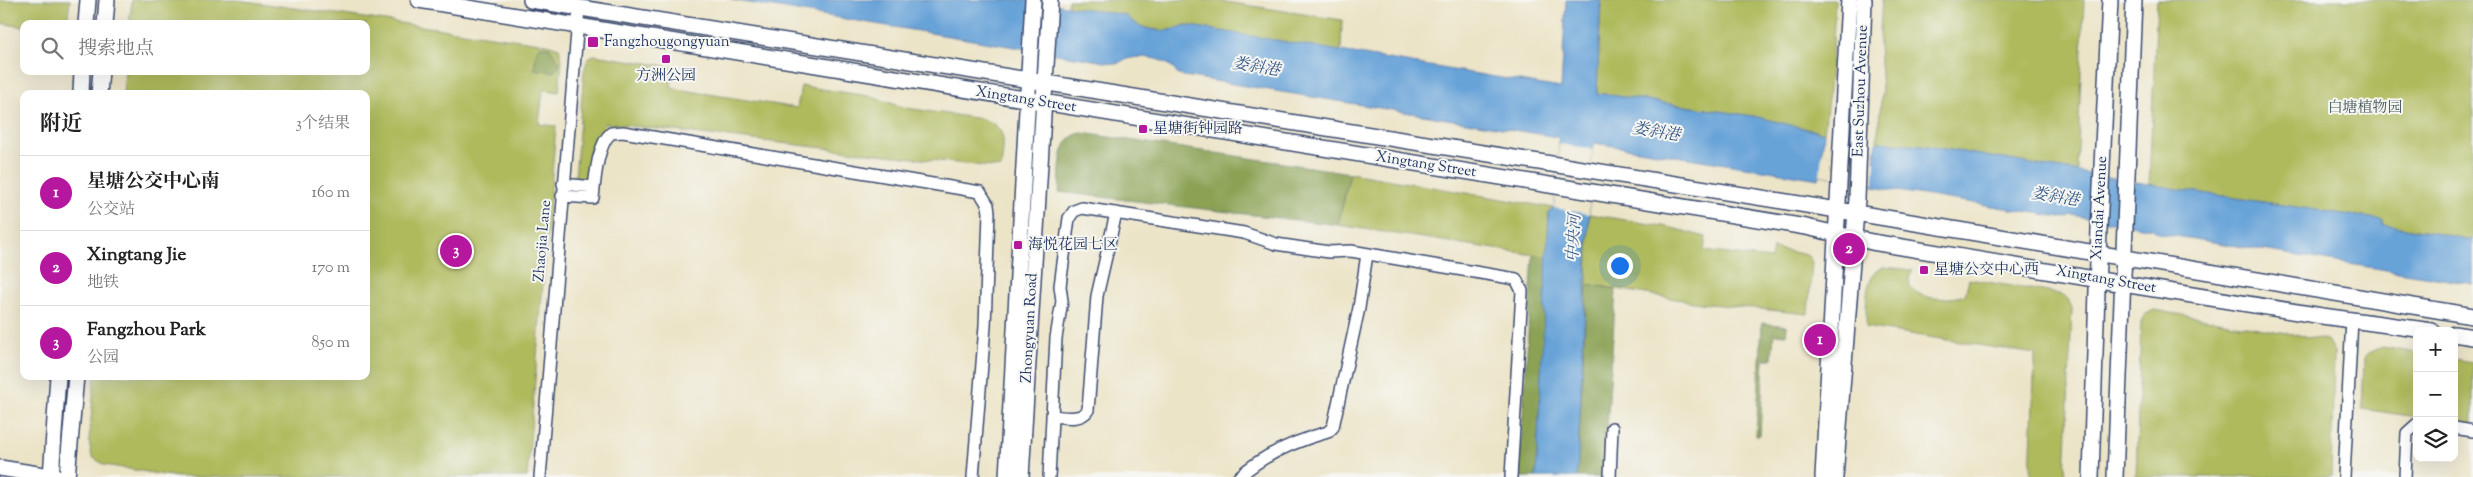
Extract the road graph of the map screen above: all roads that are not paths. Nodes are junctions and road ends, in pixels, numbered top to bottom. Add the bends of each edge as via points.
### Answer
1 (88, 0) edge
2 (107, 0) edge
3 (419, 0) edge
4 (531, 0) edge
5 (1033, 0) edge
6 (1849, 0) edge
7 (1864, 0) edge
8 (2110, 0) edge
9 (2134, 0) edge
10 (1050, 2) edge
11 (579, 8) junction
12 (86, 20) edge
13 (105, 20) edge
14 (576, 26) junction
15 (82, 75) edge
16 (101, 75) edge
17 (1028, 80) junction
18 (1046, 83) junction
19 (80, 90) edge
20 (99, 90) edge
21 (1027, 100) junction
22 (1044, 103) junction
23 (562, 190) junction
24 (1838, 210) junction
25 (1116, 213) junction
26 (1856, 213) junction
27 (1836, 234) junction
28 (1854, 238) junction
29 (2098, 253) junction
30 (1368, 254) junction
31 (2123, 257) junction
32 (2097, 278) junction
33 (2122, 283) junction
34 (2473, 316) edge
35 (2352, 319) junction
36 (2413, 328) edge
37 (2458, 335) edge
38 (2473, 337) edge
39 (58, 380) edge
40 (76, 380) edge
41 (1052, 416) junction
42 (1612, 428) dead end
43 (2413, 428) edge
44 (2458, 429) edge
45 (2473, 431) edge
46 (0, 468) edge
47 (53, 477) edge
48 (67, 477) edge
49 (540, 477) edge
50 (973, 477) edge
51 (1007, 477) edge
52 (1021, 477) edge
53 (1049, 477) edge
54 (1239, 477) edge
55 (1511, 477) edge
56 (1610, 477) edge
57 (1823, 477) edge
58 (1835, 477) edge
59 (2091, 477) edge
60 (2114, 477) edge
61 (2344, 477) edge
62 (2405, 477) edge

1 - 12 main road
2 - 13 main road
3 - 14 main road, Xingtang Street
4 - 11 main road, Xingtang Street
5 - 17 main road, Zhongyuan Road
6 - 24 main road, East Suzhou Avenue
7 - 26 main road, East Suzhou Avenue
8 - 29 main road, Xiandai Avenue
9 - 31 main road, Xiandai Avenue
10 - 18 main road, Zhongyuan Road
11 - 14 street, Zhaojia Lane
11 - 17 main road, Xingtang Street
14 - 21 main road, Xingtang Street
14 - 23 street, Zhaojia Lane
15 - 19 main road
16 - 20 main road
17 - 18 main road, Xingtang Street
17 - 21 main road, Zhongyuan Road
18 - 22 main road, Zhongyuan Road
18 - 24 main road, Xingtang Street
21 - 22 main road, Xingtang Street
21 - 51 main road, Zhongyuan Road
22 - 27 main road, Xingtang Street
22 - 52 main road, Zhongyuan Road
23 - 49 street, Zhaojia Lane
23 - 50 street via 594,193 597,165 605,141 612,133 623,132 980,192 988,204 989,213 985,326
24 - 26 main road, Xingtang Street
24 - 27 main road, East Suzhou Avenue
25 - 30 street via 1244,233 1276,244
25 - 41 street via 1097,296 1088,410 1078,417
25 - 41 street via 1082,208 1069,218 1060,286 1062,301 1056,338
26 - 28 main road, East Suzhou Avenue
26 - 29 main road, Xingtang Street
27 - 28 main road, Xingtang Street
27 - 57 main road, East Suzhou Avenue
28 - 32 main road, Xingtang Street
28 - 58 main road, East Suzhou Avenue
29 - 31 main road, Xingtang Street
29 - 32 main road, Xiandai Avenue
30 - 54 street via 1333,427 1328,432 1287,445
30 - 55 street via 1510,277 1520,284
31 - 33 main road, Xiandai Avenue
31 - 34 main road, Xingtang Street
32 - 33 main road, Xingtang Street
32 - 59 main road, Xiandai Avenue
33 - 35 main road, Xingtang Street
33 - 60 main road, Xiandai Avenue
35 - 36 main road, Xingtang Street
35 - 61 street
37 - 38 main road
39 - 47 main road
40 - 48 main road
41 - 53 street
42 - 56 street
43 - 62 street via 2407,433
44 - 45 street
46 - 47 main road

